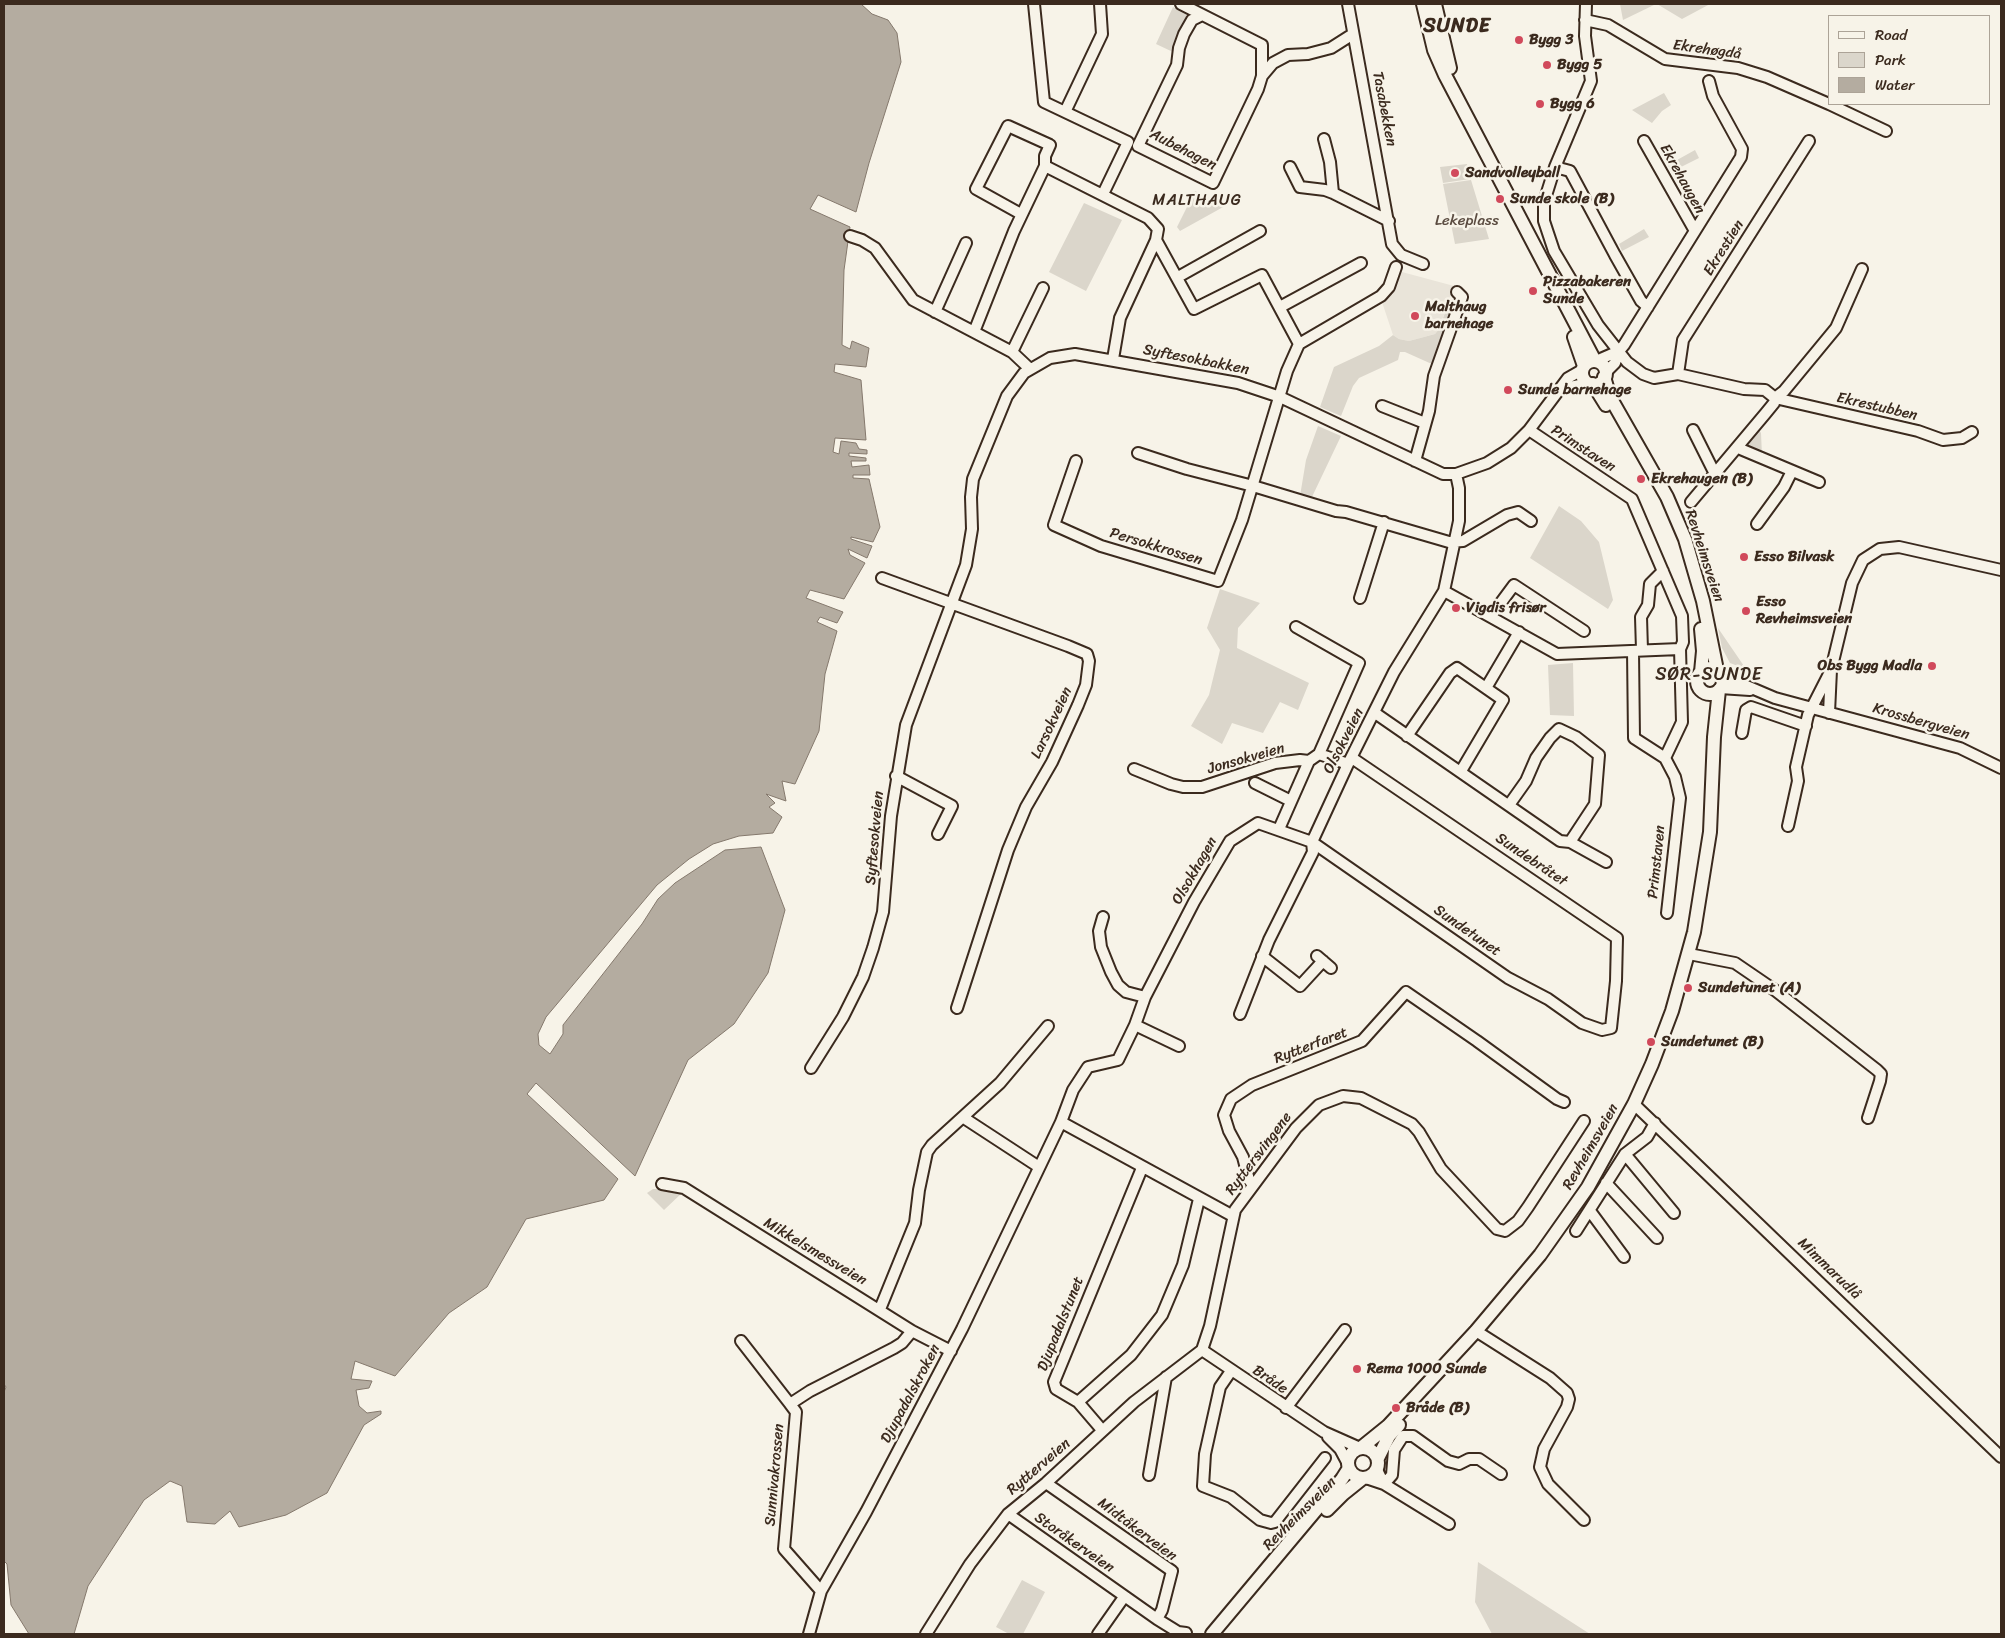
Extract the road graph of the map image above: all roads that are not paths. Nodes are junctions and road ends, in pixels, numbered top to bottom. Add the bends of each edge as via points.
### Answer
1 (1034, 4) edge
2 (1100, 4) edge
3 (1181, 4) edge
4 (1348, 4) edge
5 (1423, 4) edge
6 (1435, 4) edge
7 (1586, 4) edge
8 (1202, 14) junction
9 (1585, 20) junction
10 (1352, 34) junction
11 (1262, 76) junction
12 (1709, 81) dead end
13 (1458, 97) junction
14 (1828, 104) edge
15 (1831, 105) edge
16 (1065, 112) junction
17 (1886, 131) dead end
18 (1324, 139) dead end
19 (1644, 141) dead end
20 (1809, 141) dead end
21 (1045, 166) junction
22 (1290, 167) dead end
23 (1555, 167) junction
24 (1333, 193) junction
25 (1103, 194) junction
26 (1022, 214) junction
27 (1389, 221) junction
28 (1260, 232) dead end
29 (1695, 232) junction
30 (850, 236) dead end
31 (1156, 240) junction
32 (966, 243) dead end
33 (1361, 263) dead end
34 (1423, 264) dead end
35 (1396, 267) dead end
36 (1862, 269) dead end
37 (1178, 277) junction
38 (1043, 288) dead end
39 (1457, 292) dead end
40 (1648, 306) junction
41 (1280, 307) junction
42 (934, 312) junction
43 (974, 332) junction
44 (1299, 344) junction
45 (1619, 351) junction
46 (1012, 352) junction
47 (1113, 359) junction
48 (1589, 365) junction
49 (1030, 369) junction
50 (1678, 374) junction
51 (1605, 375) junction
52 (1591, 384) junction
53 (1561, 389) junction
54 (1280, 397) junction
55 (1775, 398) junction
56 (1382, 406) dead end
57 (1425, 423) junction
58 (1529, 430) junction
59 (1692, 430) dead end
60 (1972, 432) dead end
61 (1738, 448) junction
62 (1138, 453) dead end
63 (1076, 461) dead end
64 (1415, 461) junction
65 (1792, 471) junction
66 (1714, 472) junction
67 (1456, 474) junction
68 (1819, 482) dead end
69 (1253, 486) junction
70 (1691, 502) dead end
71 (1531, 521) dead end
72 (1384, 522) junction
73 (1757, 524) dead end
74 (1455, 540) junction
75 (2001, 570) edge
76 (1663, 571) junction
77 (882, 578) dead end
78 (1444, 591) junction
79 (1360, 598) dead end
80 (950, 602) junction
81 (1491, 616) junction
82 (1296, 627) dead end
83 (1584, 631) dead end
84 (1518, 632) junction
85 (1680, 649) junction
86 (1638, 650) junction
87 (1831, 670) junction
88 (1701, 672) junction
89 (1719, 673) junction
90 (1486, 688) junction
91 (1720, 689) junction
92 (1754, 690) junction
93 (1703, 691) junction
94 (1810, 708) junction
95 (1829, 713) junction
96 (1375, 714) junction
97 (1806, 726) junction
98 (1742, 733) dead end
99 (1408, 736) junction
100 (1714, 737) junction
101 (1318, 754) junction
102 (1664, 758) junction
103 (1309, 761) junction
104 (1350, 761) junction
105 (2001, 768) edge
106 (1134, 769) dead end
107 (1461, 771) junction
108 (896, 776) junction
109 (1255, 782) dead end
110 (1291, 801) junction
111 (1510, 805) junction
112 (1788, 826) dead end
113 (1279, 829) junction
114 (938, 834) dead end
115 (1312, 842) junction
116 (1570, 842) junction
117 (1606, 862) dead end
118 (1667, 913) dead end
119 (1103, 917) dead end
120 (1689, 954) junction
121 (1262, 956) junction
122 (1331, 968) dead end
123 (1145, 997) junction
124 (957, 1008) dead end
125 (1240, 1014) dead end
126 (1135, 1025) junction
127 (1048, 1026) dead end
128 (1611, 1028) joint
129 (1179, 1046) dead end
130 (1123, 1050) joint
131 (811, 1068) dead end
132 (1564, 1102) dead end
133 (1634, 1104) junction
134 (964, 1118) junction
135 (1868, 1118) dead end
136 (1584, 1121) dead end
137 (1061, 1122) junction
138 (1655, 1123) junction
139 (1625, 1154) junction
140 (1038, 1167) junction
141 (1142, 1168) junction
142 (1606, 1182) junction
143 (662, 1184) dead end
144 (1253, 1185) junction
145 (1199, 1200) junction
146 (1590, 1211) junction
147 (1674, 1213) dead end
148 (1233, 1216) junction
149 (1576, 1231) dead end
150 (1658, 1238) dead end
151 (1624, 1257) dead end
152 (880, 1309) junction
153 (1345, 1330) dead end
154 (912, 1331) junction
155 (1473, 1334) junction
156 (741, 1341) dead end
157 (1202, 1350) junction
158 (951, 1351) junction
159 (1232, 1371) junction
160 (1166, 1377) junction
161 (1078, 1402) junction
162 (790, 1404) junction
163 (1286, 1408) junction
164 (1102, 1430) junction
165 (1324, 1432) junction
166 (1361, 1448) junction
167 (2001, 1457) edge
168 (1325, 1458) dead end
169 (1377, 1464) junction
170 (1349, 1466) junction
171 (1501, 1474) dead end
172 (1149, 1475) dead end
173 (1365, 1478) junction
174 (1046, 1483) junction
175 (1384, 1484) junction
176 (1008, 1514) junction
177 (1584, 1520) dead end
178 (1449, 1524) dead end
179 (1262, 1576) junction
180 (821, 1591) junction
181 (1124, 1596) junction
182 (1157, 1619) junction
183 (1186, 1633) dead end
184 (809, 1634) edge
185 (926, 1634) edge
186 (1098, 1634) edge
187 (1212, 1634) edge

1 - 16 street via 1044,102
2 - 16 street via 1102,34
3 - 8 street, Aubehagen
4 - 10 street, Tasabekken
5 - 13 main road via 1434,50
6 - 13 main road via 1441,39
7 - 9 street, Ekrestubben
8 - 11 street, Aubehagen via 1262,45
8 - 11 street, Aubehagen via 1192,20 1184,34 1177,66 1138,146 1213,184
9 - 14 street, Ekrehøgdå via 1608,25 1665,59 1738,68
9 - 23 street, Ekrestubben via 1591,81
10 - 11 street, Aubehagen via 1340,44 1321,51 1281,58
10 - 27 street, Tasabekken
12 - 29 street via 1713,96 1743,154
13 - 48 main road via 1532,240
15 - 17 street, Ekrehøgdå
16 - 25 street, Aubehagen via 1128,142
18 - 24 street
19 - 29 street, Ekrehaugen
20 - 50 street, Ekrestien via 1681,343
21 - 25 street
21 - 26 street
21 - 26 street via 1050,145 1008,126 976,189
22 - 24 street via 1300,187
23 - 40 street via 1570,171 1641,300
23 - 45 street, Ekrestubben via 1544,202 1548,236 1598,325
24 - 27 street
25 - 31 street via 1155,223
26 - 43 street
27 - 34 street, Tasabekken via 1395,250
28 - 37 street
29 - 40 street
30 - 42 street via 875,248 912,300
31 - 37 street
31 - 47 street via 1120,318
32 - 42 street
33 - 41 street
35 - 44 street via 1381,296
36 - 55 street via 1836,328 1784,392
37 - 41 street via 1194,309 1262,275
38 - 46 street
39 - 57 street via 1462,298 1434,376
40 - 45 street
41 - 44 street
42 - 43 street
43 - 46 street
44 - 54 street, Persokkrossen
45 - 48 street
45 - 50 street, Ekrestubben via 1627,362 1648,377
45 - 51 street via 1615,363
46 - 49 street
47 - 49 street, Syftesokbakken via 1066,354
47 - 54 street, Syftesokbakken via 1238,383
48 - 51 main road via 1603,366
48 - 52 main road via 1583,378
48 - 53 street via 1568,378
49 - 80 street, Syftesokbakken via 1016,380 1007,396 973,479 970,548 960,584
50 - 55 street, Ekrestubben via 1744,389 1765,390
51 - 52 main road via 1600,382
51 - 89 main road, Revheimsveien via 1606,388 1616,409 1667,497 1685,539
52 - 53 street
52 - 88 main road, Revheimsveien via 1670,517 1697,602 1703,651
53 - 58 street
54 - 64 street, Syftesokbakken
54 - 69 street, Persokkrossen
55 - 60 street, Ekrestubben via 1918,431 1943,440 1962,438
55 - 61 street
56 - 57 street
57 - 64 street
58 - 67 street via 1504,454
58 - 76 street, Primstaven via 1632,500
59 - 66 street
61 - 65 street
61 - 66 street
62 - 69 street
63 - 69 street, Persokkrossen via 1054,525 1101,546 1218,581
64 - 67 street, Syftesokbakken via 1444,474
65 - 68 street
65 - 73 street
66 - 70 street
67 - 74 street, Olsokveien via 1459,521
69 - 72 street
71 - 74 street via 1518,512 1504,511 1463,540
72 - 74 street via 1449,542
72 - 79 street
74 - 78 street, Olsokveien
75 - 87 street via 1907,547 1874,551 1856,572
76 - 85 street, Primstaven via 1682,616 1683,642
76 - 86 street via 1650,584 1648,605 1641,617
77 - 80 street, Larsokveien
78 - 81 street
78 - 96 street, Olsokveien via 1398,665
80 - 108 street, Syftesokveien via 906,725
80 - 124 street, Larsokveien via 1087,654 1090,669 1078,705 1008,850
81 - 83 street via 1514,585
81 - 84 street
82 - 101 street, Jonsokveien via 1359,664
84 - 86 street via 1554,653
84 - 90 street
85 - 86 street
85 - 102 street, Primstaven via 1682,722
86 - 102 street via 1634,738
87 - 94 street
87 - 95 street
88 - 89 main road via 1708,668
88 - 93 main road via 1697,684
89 - 91 main road
89 - 92 street, Krossbergveien
90 - 99 street via 1454,668
90 - 107 street via 1503,700
91 - 92 street, Krossbergveien
91 - 93 main road via 1710,694
91 - 100 main road, Revheimsveien
92 - 94 street, Krossbergveien
93 - 100 main road, Revheimsveien
94 - 95 street, Krossbergveien
94 - 97 street
95 - 105 street, Krossbergveien via 1943,742
96 - 99 street
96 - 104 street, Olsokveien
97 - 98 street via 1751,707 1746,710
97 - 112 street via 1796,767 1798,781
99 - 107 street
100 - 120 main road, Revheimsveien via 1708,850
101 - 103 street, Jonsokveien
101 - 104 street
102 - 118 street, Primstaven via 1680,798
103 - 106 street, Jonsokveien via 1275,763 1202,787 1171,784
103 - 110 street, Jonsokveien
104 - 115 street, Olsokveien
104 - 128 street, Sundebråtet via 1617,938
107 - 111 street
108 - 114 street via 952,806
108 - 131 street, Syftesokveien via 883,912 873,948 843,1017
109 - 110 street, Jonsokveien
110 - 113 street, Jonsokveien
111 - 116 street via 1560,841
111 - 116 street via 1550,738 1559,729 1576,737 1599,755 1595,804
113 - 115 street, Olsokhagen
113 - 123 street, Olsokhagen via 1258,823 1230,841
115 - 121 street, Olsokveien via 1313,852
115 - 128 street, Sundetunet via 1508,978 1582,1023 1599,1030
116 - 117 street
119 - 123 street via 1099,931 1101,947 1111,972 1126,992
120 - 133 main road, Revheimsveien via 1662,1039
120 - 135 street via 1735,963 1877,1070 1880,1080
121 - 122 street via 1300,986 1320,958
121 - 125 street, Olsokveien
123 - 126 street, Olsokhagen
126 - 129 street
126 - 130 street, Olsokhagen
127 - 134 street via 1000,1083
130 - 137 street, Djupadalskroken via 1118,1060 1088,1067 1072,1090
132 - 144 street, Rytterfaret via 1556,1100 1406,992 1362,1041 1252,1085 1231,1099 1224,1115
133 - 138 street, Mimmarudlå
133 - 155 main road, Revheimsveien via 1600,1168 1568,1218
134 - 140 street
134 - 152 street via 927,1152 915,1224
136 - 144 street, Ryttersvingene via 1581,1136 1518,1221 1505,1231 1497,1229 1441,1169 1412,1124 1361,1098 1343,1096 1319,1105 1296,1128
137 - 140 street, Djupadalskroken
137 - 141 street
138 - 139 street, Revheimsveien via 1647,1137
138 - 167 street, Mimmarudlå
139 - 142 street, Revheimsveien
139 - 147 street
140 - 158 street, Djupadalskroken
141 - 145 street
141 - 161 street, Djupadalstunet via 1054,1382 1056,1389
142 - 146 street, Revheimsveien
142 - 150 street
143 - 152 street, Mikkelsmessveien via 684,1188
144 - 148 street, Ryttersvingene
145 - 148 street
145 - 161 street via 1183,1265 1162,1315 1131,1355
146 - 149 street, Revheimsveien
146 - 151 street
148 - 157 street, Ryttersvingene via 1212,1319
152 - 154 street, Mikkelsmessveien
153 - 163 street
154 - 158 street, Mikkelsmessveien
154 - 162 street, Sunnivakrossen via 894,1348
155 - 166 main road, Revheimsveien via 1388,1426
155 - 169 main road, Revheimsveien via 1389,1436
155 - 177 street via 1550,1378 1567,1393 1567,1407 1544,1449 1540,1467 1548,1484
156 - 162 street
157 - 159 street, Bråde
157 - 160 street, Rytterveien
158 - 180 street, Djupadalskroken
159 - 163 street, Bråde
159 - 168 street via 1220,1387 1205,1454 1203,1486 1231,1497 1260,1520 1271,1523
160 - 164 street, Rytterveien
160 - 172 street
161 - 164 street, Djupadalstunet
162 - 180 street, Sunnivakrossen via 796,1412 784,1549
163 - 165 street, Bråde
164 - 174 street, Rytterveien
165 - 166 street, Bråde
165 - 170 street, Bråde via 1340,1449
166 - 169 main road via 1370,1449
166 - 170 main road via 1350,1456
169 - 173 main road
169 - 175 street
170 - 173 main road via 1355,1475
170 - 179 main road, Revheimsveien
171 - 175 street via 1479,1459 1458,1464 1448,1461 1413,1436 1403,1436 1394,1450 1392,1475
173 - 175 street
173 - 179 main road, Revheimsveien via 1342,1494
174 - 176 street, Rytterveien
174 - 182 street, Midtåkerveien via 1172,1570
175 - 178 street
176 - 181 street, Storåkerveien
176 - 185 street, Rytterveien via 970,1564
179 - 187 main road, Revheimsveien
180 - 184 street, Djupadalskroken
181 - 182 street, Storåkerveien
181 - 186 street
182 - 183 street, Storåkerveien via 1178,1632

